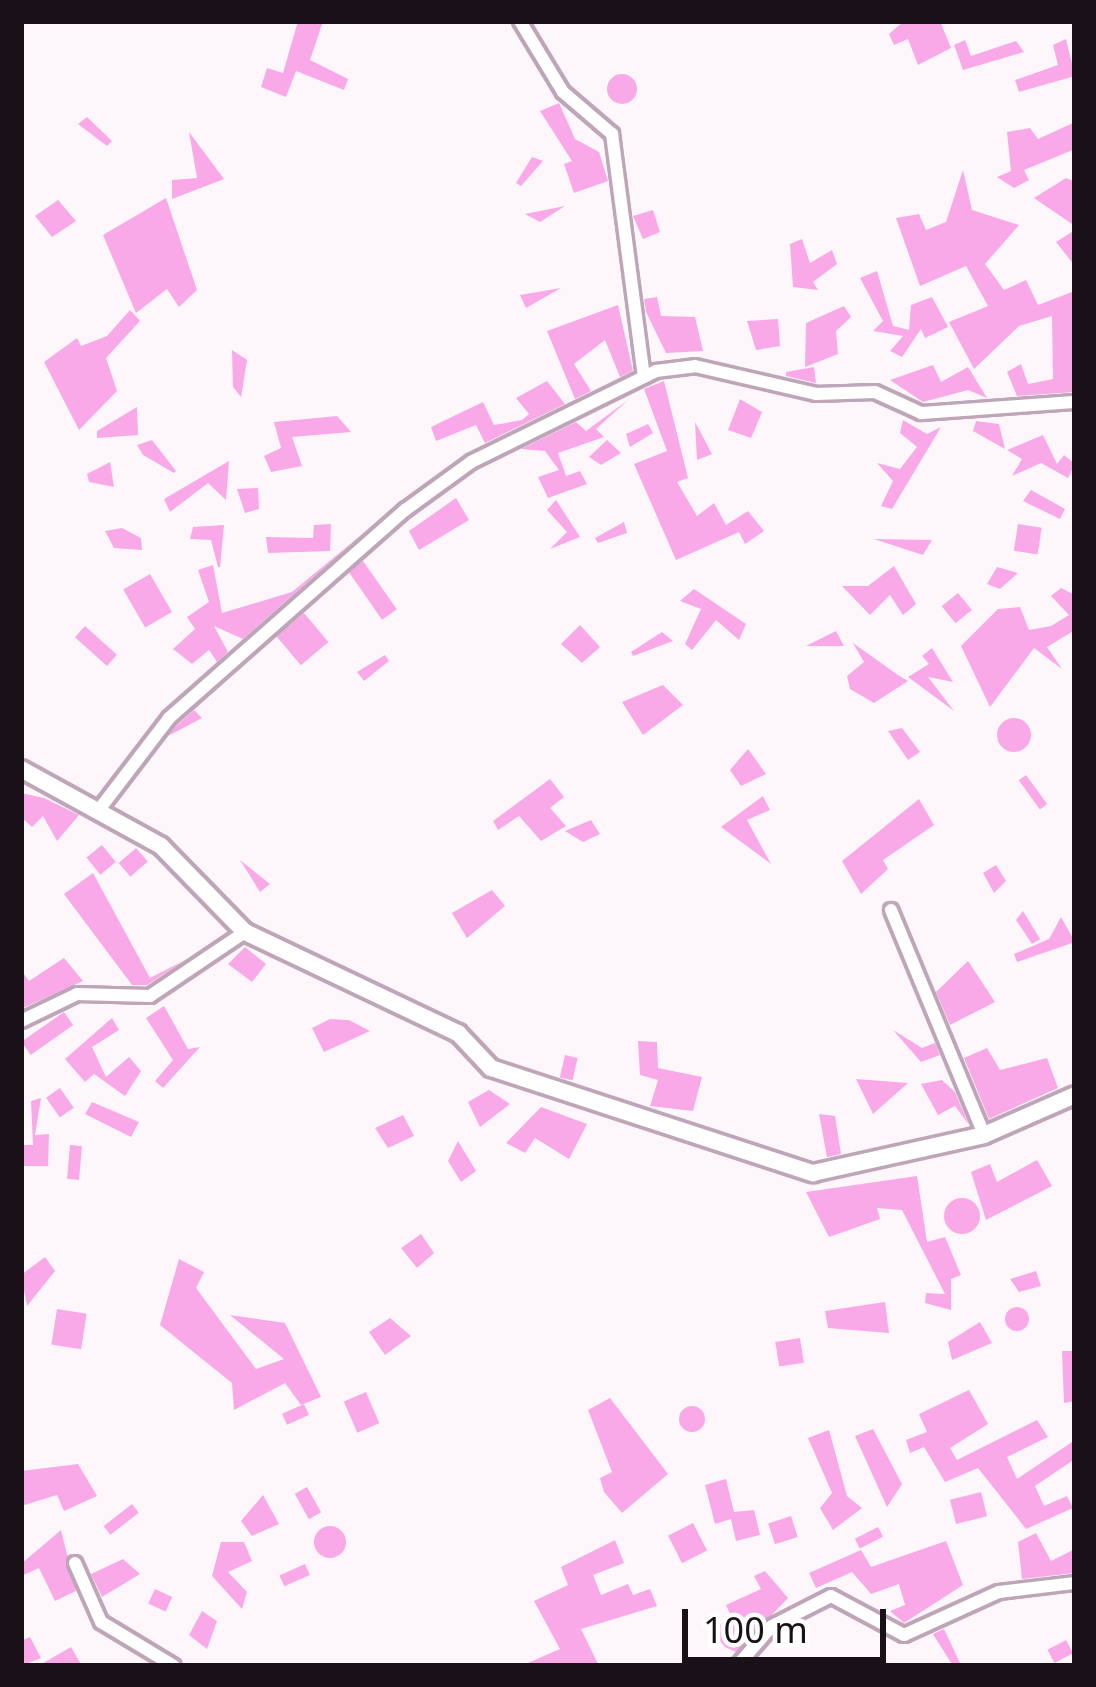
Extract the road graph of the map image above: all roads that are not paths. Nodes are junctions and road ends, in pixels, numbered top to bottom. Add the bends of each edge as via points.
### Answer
1 (520, 21) edge
2 (644, 377) junction
3 (1075, 402) edge
4 (21, 769) edge
5 (98, 812) junction
6 (891, 910) dead end
7 (245, 932) junction
8 (21, 1021) edge
9 (1075, 1095) edge
10 (984, 1135) junction
11 (75, 1563) dead end
12 (1075, 1583) edge
13 (174, 1666) edge
14 (736, 1666) edge

1 - 2 street via 563,92 612,134
2 - 3 street via 738,371 816,394 897,396 921,413
2 - 5 street via 470,462 405,510 169,718
4 - 5 main road
5 - 7 main road via 161,846
6 - 10 street
7 - 8 street via 150,996 76,994
7 - 10 main road via 458,1033 491,1069 813,1173
9 - 10 main road
11 - 13 street via 100,1622
12 - 14 street via 999,1592 904,1635 831,1596 772,1626

